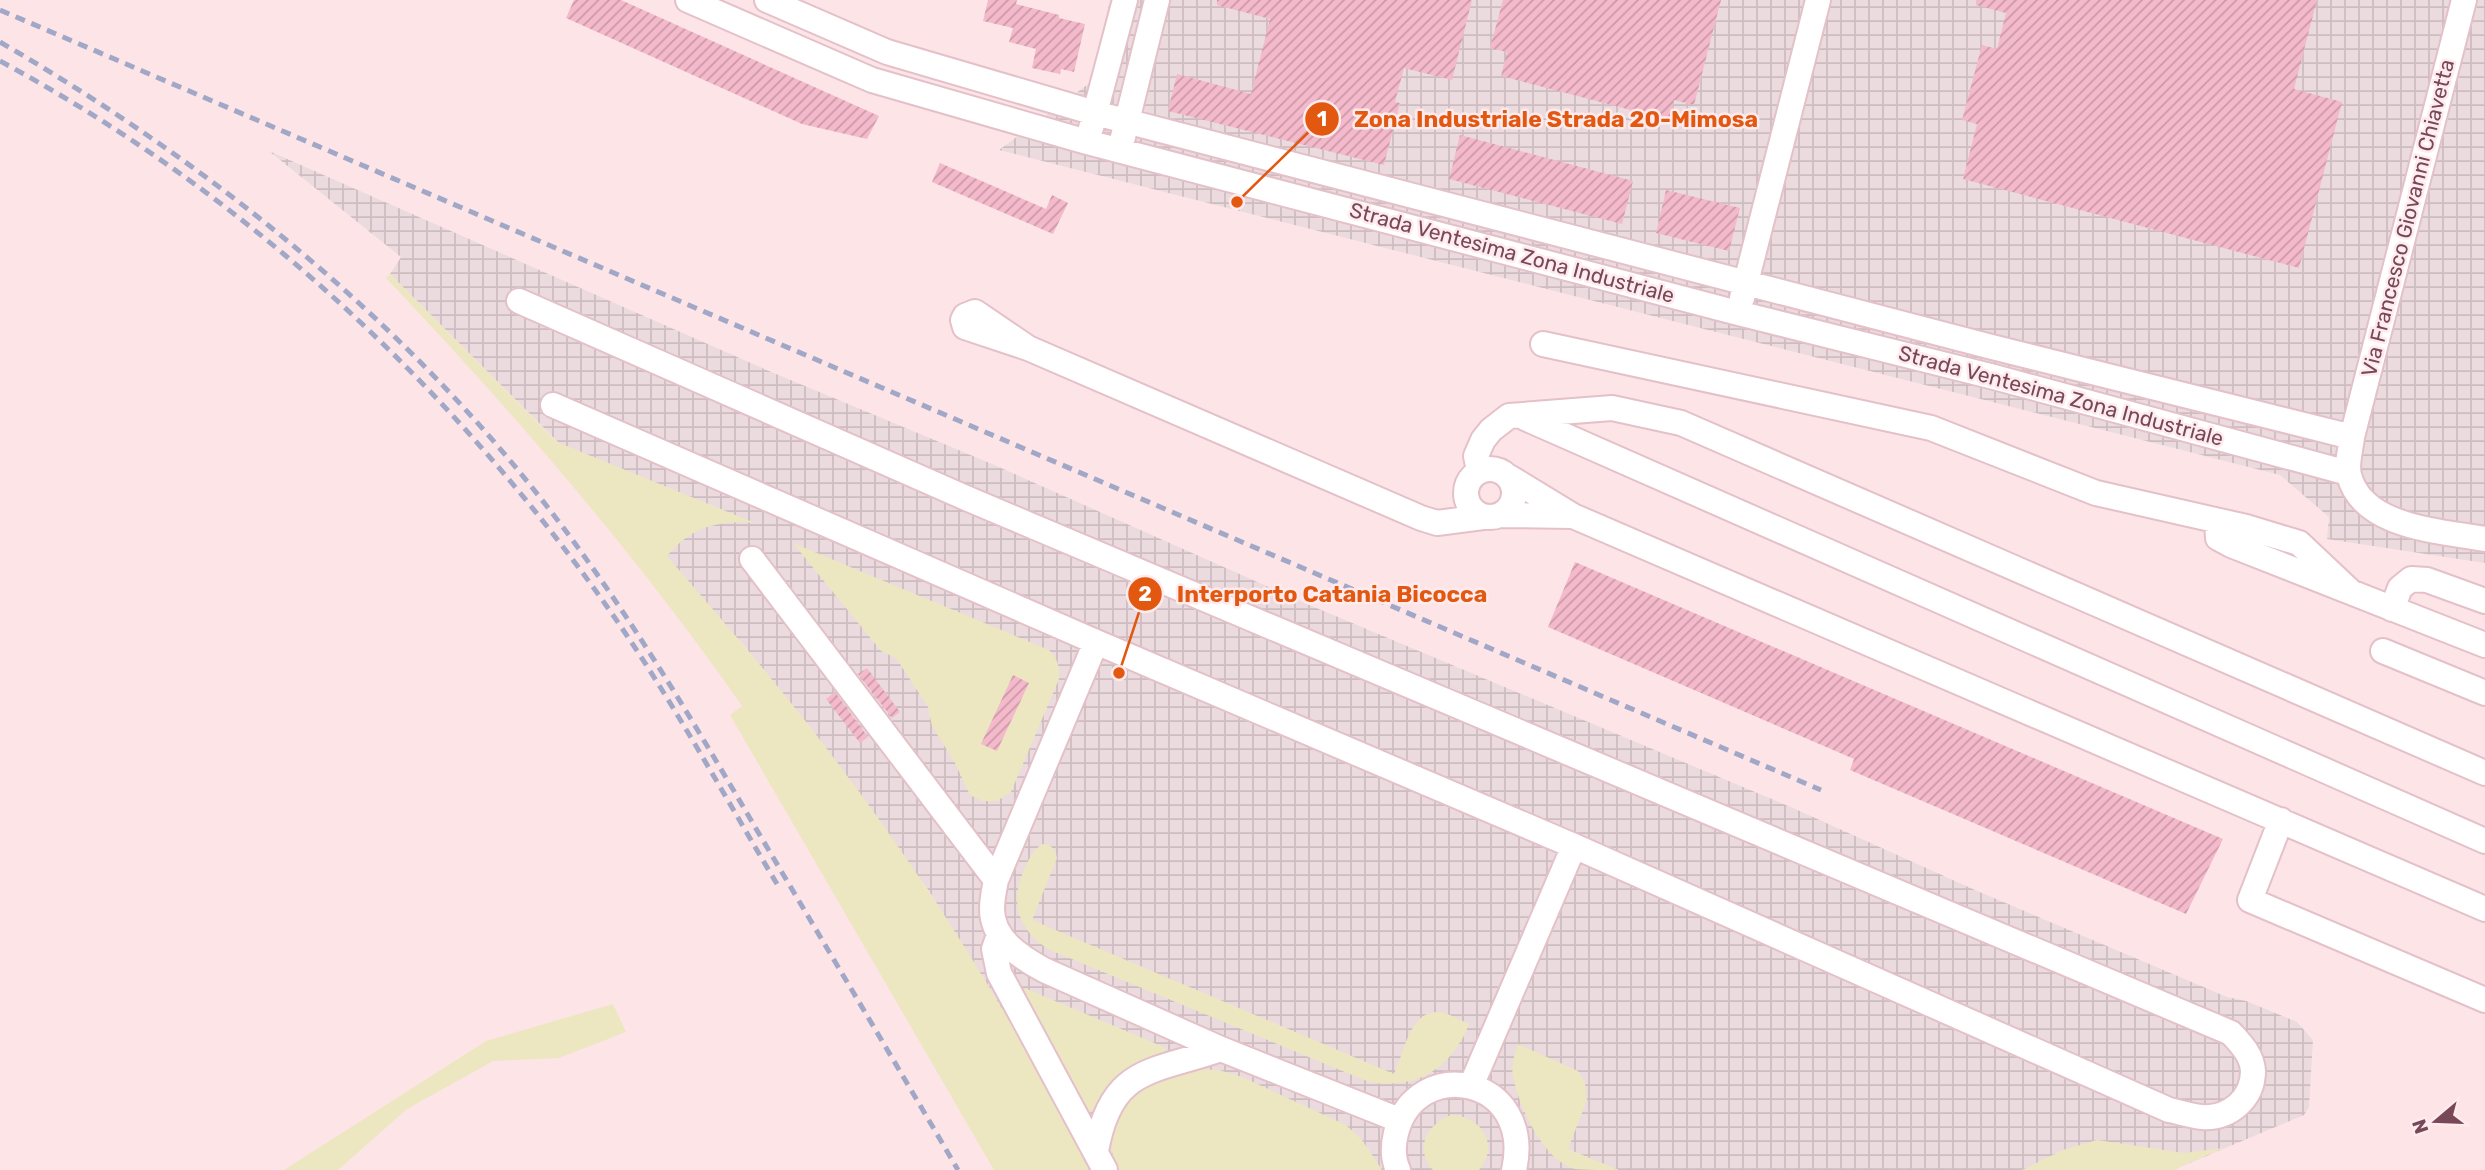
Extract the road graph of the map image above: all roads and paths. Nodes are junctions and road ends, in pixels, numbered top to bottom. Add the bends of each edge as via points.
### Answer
1 (688, 0) edge
2 (767, 0) edge
3 (1157, 0) edge
4 (1818, 0) edge
5 (2465, 0) edge
6 (728, 8) edge
7 (1122, 12) edge
8 (1149, 32) junction
9 (1095, 113) junction
10 (1127, 122) junction
11 (1087, 142) junction
12 (1119, 151) junction
13 (1268, 158) junction
14 (1260, 187) junction
15 (1405, 194) junction
16 (1397, 223) junction
17 (1747, 282) junction
18 (519, 301) dead end
19 (1738, 313) junction
20 (1543, 344) dead end
21 (1028, 348) dead end
22 (553, 405) dead end
23 (1521, 416) junction
24 (2352, 437) junction
25 (2348, 473) junction
26 (1509, 477) junction
27 (1472, 481) junction
28 (1491, 516) junction
29 (1573, 516) junction
30 (1421, 518) junction
31 (2485, 539) edge
32 (752, 559) dead end
33 (2485, 601) edge
34 (2392, 609) junction
35 (1096, 642) junction
36 (2485, 645) edge
37 (2384, 651) dead end
38 (2485, 693) edge
39 (2485, 773) edge
40 (2281, 820) junction
41 (2485, 841) edge
42 (1574, 846) junction
43 (996, 880) junction
44 (2485, 909) edge
45 (999, 934) junction
46 (2485, 1000) edge
47 (1221, 1049) junction
48 (1471, 1086) junction
49 (1399, 1120) junction
50 (1101, 1160) edge
51 (1398, 1170) edge
52 (1514, 1170) edge

1 - 6 street, Strada Ventesima Zona Industriale
2 - 9 street, Strada Ventesima Zona Industriale via 887,52
3 - 8 street
4 - 17 street
5 - 24 street, Via Francesco Giovanni Chiavetta
6 - 11 street, Strada Ventesima Zona Industriale via 872,80
7 - 8 street
7 - 9 street
8 - 10 street
9 - 10 street, Strada Ventesima Zona Industriale
9 - 11 street
10 - 12 street
10 - 13 street, Strada Ventesima Zona Industriale
11 - 12 street, Strada Ventesima Zona Industriale
12 - 14 street, Strada Ventesima Zona Industriale
13 - 14 street
13 - 15 street, Strada Ventesima Zona Industriale
14 - 16 street, Strada Ventesima Zona Industriale
15 - 16 street
15 - 17 street, Strada Ventesima Zona Industriale
16 - 19 street, Strada Ventesima Zona Industriale
17 - 19 street
17 - 24 street, Strada Ventesima Zona Industriale
18 - 42 street via 954,493 2231,1033 2248,1052 2253,1071 2247,1095 2232,1111 2204,1117 2169,1110
19 - 25 street, Strada Ventesima Zona Industriale
20 - 34 street via 1931,428 2096,492 2299,543 2351,593
21 - 30 street
22 - 35 street
23 - 27 street via 1509,416 1483,440
23 - 39 street via 1612,408 1681,424
23 - 41 street
24 - 25 street, Via Francesco Giovanni Chiavetta
25 - 31 street via 2364,503 2386,518
26 - 27 street via 1495,469
26 - 28 street via 1512,503
26 - 29 street
27 - 28 street via 1469,507
27 - 30 street via 1445,511
28 - 29 street
28 - 30 street via 1437,523
29 - 40 street
32 - 43 street
33 - 34 street via 2427,580 2411,579 2400,588
34 - 36 street
35 - 42 street
35 - 43 street
37 - 38 street
40 - 44 street
40 - 46 street via 2250,900
42 - 48 street
43 - 45 street via 992,911
45 - 47 street via 1016,954 1044,970
45 - 50 street via 994,949 999,973
47 - 49 street
47 - 50 street via 1164,1064 1124,1087 1101,1124
48 - 49 street via 1429,1090
48 - 52 street via 1506,1110 1516,1129 1519,1150
49 - 51 street via 1393,1143

